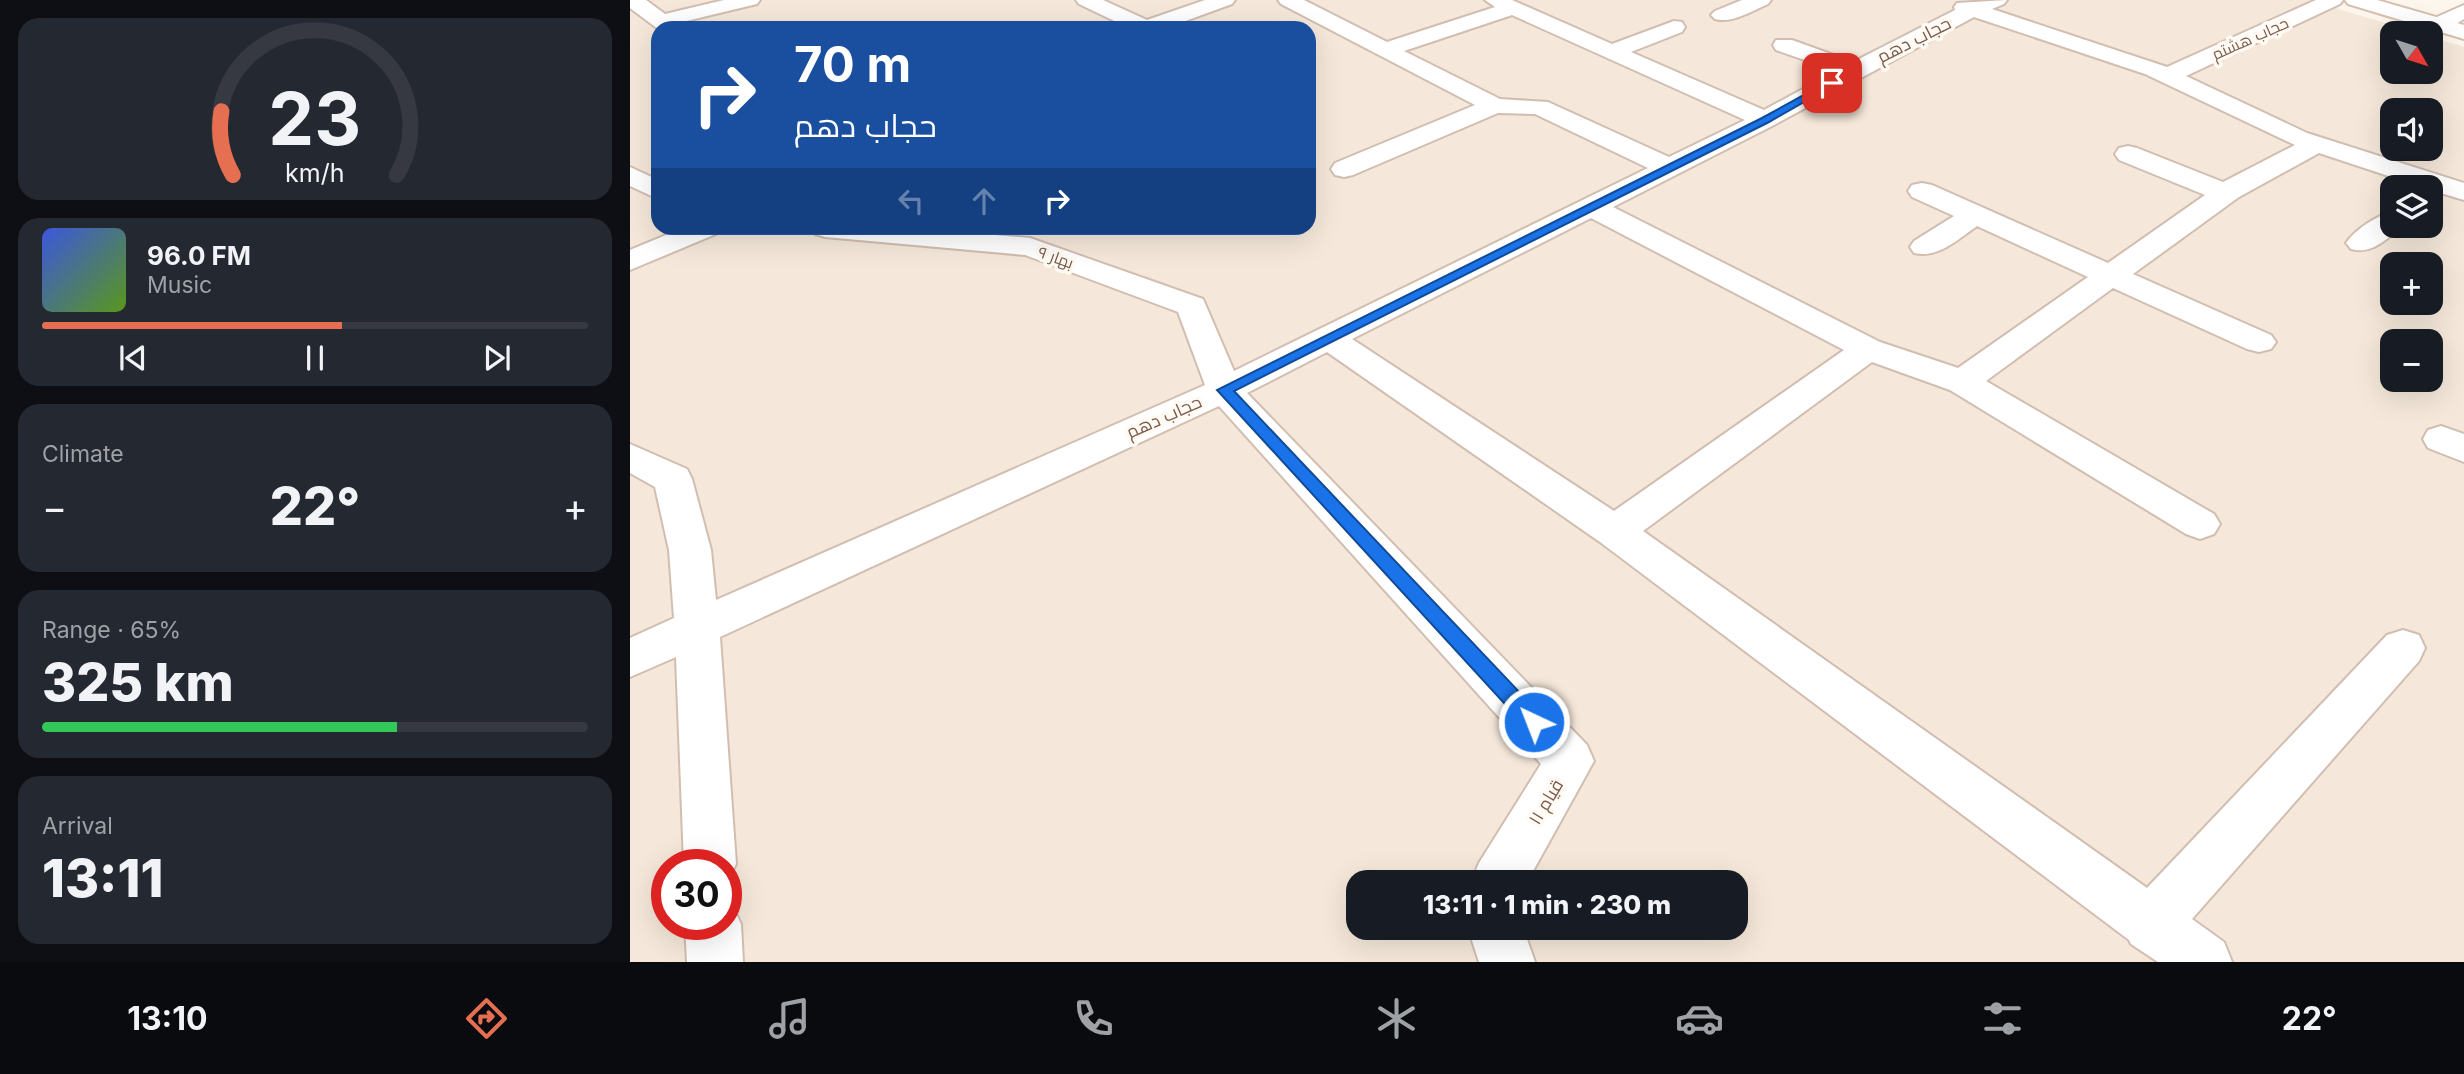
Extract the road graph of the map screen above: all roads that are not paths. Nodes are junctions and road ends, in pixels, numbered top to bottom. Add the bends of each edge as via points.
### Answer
1 (633, 0) edge
2 (750, 0) edge
3 (1086, 0) edge
4 (1287, 0) edge
5 (1761, 0) edge
6 (1938, 0) edge
7 (2333, 0) edge
8 (2355, 0) edge
9 (1219, 1) edge
10 (1504, 4) edge
11 (1985, 5) edge
12 (2464, 11) edge
13 (1722, 15) dead end
14 (662, 21) edge
15 (676, 21) edge
16 (1130, 21) edge
17 (1164, 21) edge
18 (2425, 21) edge
19 (2443, 22) edge
20 (2443, 26) edge
21 (1340, 27) junction
22 (1674, 27) dead end
23 (2464, 32) edge
24 (1316, 35) edge
25 (1784, 46) dead end
26 (1384, 50) junction
27 (1612, 52) junction
28 (1855, 70) junction
29 (2166, 76) junction
30 (1495, 106) junction
31 (1765, 120) junction
32 (2317, 144) junction
33 (2128, 154) dead end
34 (1670, 167) junction
35 (1344, 169) dead end
36 (630, 176) edge
37 (651, 187) edge
38 (2233, 188) junction
39 (2446, 190) edge
40 (1922, 191) dead end
41 (1592, 207) junction
42 (1973, 216) junction
43 (2380, 230) edge
44 (690, 235) edge
45 (898, 235) edge
46 (974, 235) edge
47 (956, 242) junction
48 (2361, 243) dead end
49 (1926, 247) dead end
50 (630, 261) edge
51 (2113, 276) junction
52 (1328, 338) junction
53 (2259, 342) dead end
54 (1868, 349) junction
55 (1962, 382) junction
56 (1224, 390) junction
57 (630, 457) edge
58 (2200, 524) dead end
59 (1614, 531) junction
60 (697, 627) junction
61 (2403, 648) dead end
62 (630, 658) edge
63 (709, 849) edge
64 (1505, 870) edge
65 (2150, 925) junction
66 (714, 940) edge
67 (1500, 940) edge
68 (715, 962) edge
69 (1507, 962) edge
70 (2204, 962) edge

1 - 14 street
2 - 15 street
3 - 16 street
4 - 21 street
5 - 13 street
6 - 11 street
7 - 29 street, حجاب هشتم
8 - 18 street
9 - 17 street
10 - 26 street
10 - 27 street
11 - 28 street, حجاب دهم
11 - 29 street
12 - 19 street
20 - 23 street
21 - 24 street
21 - 26 street
22 - 27 street
25 - 28 street
26 - 30 street
27 - 31 street
28 - 31 street, حجاب دهم
29 - 32 street
30 - 34 street via 1539,107
30 - 35 street
31 - 34 street, حجاب دهم
32 - 38 street
32 - 39 street
33 - 38 street via 2225,193
34 - 41 street, حجاب دهم
36 - 37 street
38 - 51 street
40 - 42 street
41 - 52 street, حجاب دهم
41 - 54 street
42 - 49 street
42 - 51 street
43 - 48 street
44 - 50 street
45 - 47 street, بهار ۹
46 - 47 street
47 - 56 street, بهار ۹ via 1030,247 1192,306
51 - 53 street
51 - 55 street
52 - 56 street, حجاب دهم
52 - 59 street
54 - 55 street
54 - 59 street
55 - 58 street
56 - 60 street, حجاب دهم
56 - 64 street, قیام ۱۱ via 1570,761
57 - 60 street via 673,479 690,550
59 - 65 street
60 - 62 street, حجاب دهم
60 - 63 street
61 - 65 street
65 - 70 street
66 - 68 street
67 - 69 street

